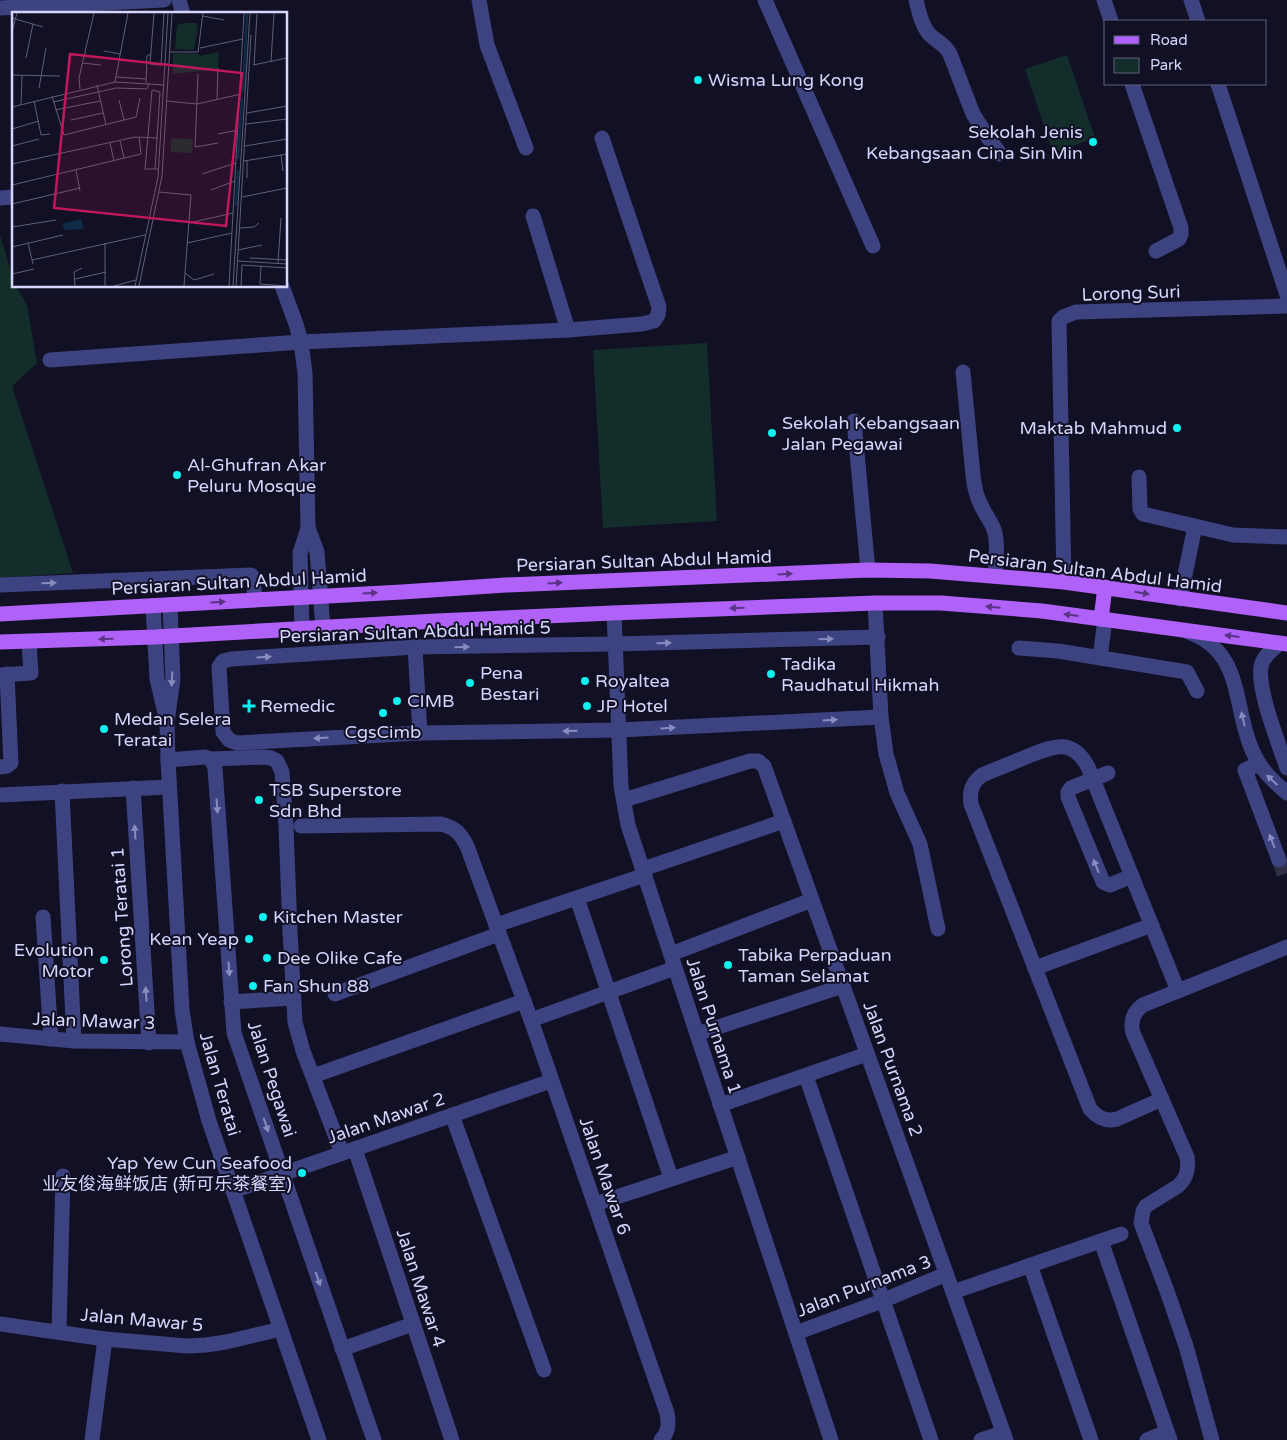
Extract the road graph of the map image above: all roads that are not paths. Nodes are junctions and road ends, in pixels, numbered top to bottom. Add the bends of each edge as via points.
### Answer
1 (164, 0) edge
2 (479, 0) edge
3 (765, 0) edge
4 (916, 0) edge
5 (1104, 0) edge
6 (1191, 0) edge
7 (0, 8) edge
8 (1111, 20) edge
9 (1198, 20) edge
10 (1132, 85) edge
11 (1218, 85) edge
12 (602, 138) dead end
13 (526, 148) dead end
14 (1000, 154) dead end
15 (533, 216) dead end
16 (873, 246) dead end
17 (1156, 251) dead end
18 (283, 288) edge
19 (1287, 295) edge
20 (1287, 306) edge
21 (568, 330) junction
22 (301, 342) junction
23 (50, 360) dead end
24 (963, 372) dead end
25 (854, 421) dead end
26 (1139, 477) dead end
27 (1195, 526) junction
28 (308, 528) junction
29 (1287, 537) edge
30 (868, 570) junction
31 (995, 576) junction
32 (1064, 582) junction
33 (0, 585) edge
34 (1105, 587) junction
35 (321, 596) junction
36 (301, 597) junction
37 (1180, 599) junction
38 (255, 600) junction
39 (875, 603) junction
40 (170, 605) junction
41 (153, 606) junction
42 (614, 613) junction
43 (1287, 613) edge
44 (0, 614) edge
45 (1103, 619) junction
46 (323, 628) junction
47 (302, 629) junction
48 (1182, 630) junction
49 (171, 636) junction
50 (155, 638) junction
51 (878, 638) junction
52 (29, 641) junction
53 (0, 642) edge
54 (1283, 643) edge
55 (615, 644) junction
56 (415, 647) junction
57 (1019, 648) dead end
58 (1100, 658) junction
59 (3, 674) edge
60 (1197, 691) dead end
61 (881, 717) junction
62 (167, 722) junction
63 (619, 730) junction
64 (420, 733) junction
65 (211, 758) junction
66 (168, 760) junction
67 (1259, 764) junction
68 (0, 767) edge
69 (1287, 768) edge
70 (1108, 773) dead end
71 (1093, 779) junction
72 (169, 787) junction
73 (132, 788) junction
74 (62, 791) junction
75 (1287, 793) edge
76 (0, 795) edge
77 (624, 800) junction
78 (784, 821) junction
79 (301, 826) dead end
80 (1279, 860) tunnel mouth
81 (644, 872) junction
82 (1132, 876) junction
83 (577, 898) junction
84 (812, 900) junction
85 (43, 917) dead end
86 (1152, 925) junction
87 (938, 928) dead end
88 (497, 930) junction
89 (1287, 947) edge
90 (673, 961) junction
91 (1035, 968) junction
92 (843, 986) junction
93 (1178, 991) junction
94 (608, 992) junction
95 (335, 994) dead end
96 (293, 998) junction
97 (524, 1001) junction
98 (231, 1002) junction
99 (531, 1020) junction
100 (0, 1034) edge
101 (697, 1034) junction
102 (51, 1039) junction
103 (74, 1041) junction
104 (187, 1042) junction
105 (149, 1043) junction
106 (867, 1054) junction
107 (313, 1076) junction
108 (806, 1076) junction
109 (551, 1081) junction
110 (1162, 1099) junction
111 (720, 1105) junction
112 (452, 1115) junction
113 (348, 1151) junction
114 (738, 1157) junction
115 (283, 1174) junction
116 (63, 1176) dead end
117 (671, 1178) junction
118 (233, 1191) junction
119 (595, 1204) junction
120 (1122, 1234) dead end
121 (1101, 1241) junction
122 (1030, 1265) junction
123 (946, 1274) junction
124 (953, 1292) junction
125 (882, 1301) junction
126 (0, 1324) edge
127 (413, 1324) junction
128 (281, 1329) junction
129 (59, 1331) junction
130 (796, 1333) junction
131 (105, 1339) junction
132 (342, 1349) junction
133 (544, 1370) dead end
134 (1005, 1436) edge
135 (1168, 1436) edge
136 (92, 1440) edge
137 (319, 1440) edge
138 (374, 1440) edge
139 (452, 1440) edge
140 (661, 1440) edge
141 (831, 1440) edge
142 (931, 1440) edge
143 (980, 1440) edge
144 (1091, 1440) edge
145 (1146, 1440) edge
146 (1212, 1440) edge

1 - 7 street
2 - 13 street via 487,45
3 - 16 street
4 - 14 street via 923,25 946,47 973,114
5 - 8 street
6 - 9 street
10 - 17 street via 1182,234 1180,240
11 - 19 street
12 - 21 street via 659,307 658,315 654,321 642,324
15 - 21 street
18 - 22 street
20 - 32 street, Lorong Suri via 1076,312 1059,321
21 - 22 street
22 - 23 street
22 - 28 street via 305,373
24 - 31 street via 972,475 980,505 995,532
25 - 30 street
26 - 27 street via 1143,514
27 - 29 street via 1233,535
27 - 37 street
28 - 35 street via 317,552
28 - 36 street via 300,553
30 - 31 main road, Persiaran Sultan Abdul Hamid
35 -> 30 main road, Persiaran Sultan Abdul Hamid
31 - 32 main road, Persiaran Sultan Abdul Hamid
32 - 34 main road, Persiaran Sultan Abdul Hamid
33 -> 38 street via 251,575
34 -> 37 main road, Persiaran Sultan Abdul Hamid
34 - 45 main road
35 - 36 main road, Persiaran Sultan Abdul Hamid
35 - 46 street
36 - 38 main road, Persiaran Sultan Abdul Hamid
36 - 47 street
37 - 43 main road, Persiaran Sultan Abdul Hamid
40 -> 38 main road, Persiaran Sultan Abdul Hamid
39 -> 42 main road
45 -> 39 main road via 941,603
39 - 51 street
40 - 41 main road, Persiaran Sultan Abdul Hamid
40 - 49 street, Jalan Teratai
41 - 44 main road, Persiaran Sultan Abdul Hamid
41 - 50 street, Jalan Teratai
42 - 46 main road
42 - 55 street, Jalan Purnama 1
45 - 48 main road
45 - 58 street
46 - 47 main road
47 - 49 main road
54 -> 48 main road
67 -> 48 street via 1248,740 1226,661 1212,644
49 - 50 main road
49 -> 62 street, Jalan Teratai via 173,679
50 -> 52 main road
50 - 62 street, Jalan Teratai via 157,679
55 -> 51 street, Persiaran Sultan Abdul Hamid 5
51 - 61 street
52 - 53 main road
52 - 59 street via 31,673
54 - 69 street via 1268,654 1261,666 1261,681
56 -> 55 street, Persiaran Sultan Abdul Hamid 5
55 - 63 street, Jalan Purnama 1
56 - 64 street
64 -> 56 street, Persiaran Sultan Abdul Hamid 5 via 237,743 229,740 223,732 219,667 223,661 231,659
57 - 58 street
58 - 60 street via 1187,672
59 - 68 street via 11,764
63 -> 61 street
61 - 87 street via 891,773 920,844
62 - 66 street, Jalan Teratai
63 -> 64 street
63 - 77 street, Jalan Purnama 1
65 - 66 street
65 - 96 street, Jalan Mawar 4 via 271,758 282,772
65 -> 98 street, Jalan Pegawai via 215,768
66 - 72 street, Jalan Teratai
75 -> 67 street
80 -> 67 street via 1245,770
70 - 71 street
71 - 82 street
82 -> 71 street via 1107,884 1098,871 1068,795 1071,788
71 - 91 street via 1080,755 1066,747 1051,747 982,774 970,792 971,804
72 - 73 street
72 - 104 street, Jalan Teratai via 182,1010
73 - 74 street
105 -> 73 street, Lorong Teratai 1
74 - 76 street
74 - 103 street
77 - 78 street, Jalan Purnama 2 via 758,761 764,766
77 - 81 street, Jalan Purnama 1 via 628,825
78 - 81 street
78 - 84 street, Jalan Purnama 2
79 - 88 street, Jalan Mawar 6 via 441,824 452,827 467,846
81 - 83 street
81 - 90 street, Jalan Purnama 1
82 - 86 street
83 - 88 street
83 - 94 street
84 - 90 street
84 - 92 street, Jalan Purnama 2
85 - 102 street
86 - 91 street
86 - 93 street
88 - 95 street
88 - 97 street, Jalan Mawar 6
89 - 93 street
90 - 94 street
90 - 101 street, Jalan Purnama 1
91 - 110 street via 1095,1115 1106,1120 1117,1119
92 - 101 street
92 - 106 street, Jalan Purnama 2
93 - 110 street via 1143,1005 1132,1021 1133,1033
94 - 99 street
94 - 117 street
96 - 98 street
96 - 107 street, Jalan Mawar 4 via 298,1035
97 - 99 street, Jalan Mawar 6
97 - 107 street
98 -> 115 street, Jalan Pegawai via 234,1033
99 - 109 street, Jalan Mawar 6
100 - 102 street, Jalan Mawar 3
101 - 111 street, Jalan Purnama 1
102 - 103 street, Jalan Mawar 3
103 - 105 street, Jalan Mawar 3
104 - 105 street, Jalan Mawar 3
104 - 118 street, Jalan Teratai
106 - 108 street
106 - 123 street, Jalan Purnama 2
107 - 113 street, Jalan Mawar 4
108 - 111 street
108 - 125 street
109 - 112 street, Jalan Mawar 2
109 - 119 street, Jalan Mawar 6
110 - 146 street via 1187,1157 1187,1172 1178,1186 1146,1206 1141,1223 1186,1346
111 - 114 street, Jalan Purnama 1
112 - 113 street, Jalan Mawar 2
112 - 133 street
113 - 115 street, Jalan Mawar 2
113 - 127 street, Jalan Mawar 4
114 - 117 street
114 - 130 street, Jalan Purnama 1
115 - 118 street, Jalan Mawar 2
115 -> 132 street, Jalan Pegawai
116 - 129 street
117 - 119 street
118 - 128 street, Jalan Teratai
119 - 140 street, Jalan Mawar 6 via 667,1412 667,1430
120 - 121 street
121 - 122 street
121 - 135 street
122 - 124 street
122 - 144 street
123 - 124 street, Jalan Purnama 2
123 - 125 street, Jalan Purnama 3
124 - 134 street, Jalan Purnama 2
125 - 130 street, Jalan Purnama 3
125 - 142 street
126 - 129 street, Jalan Mawar 5
127 - 132 street
127 - 139 street, Jalan Mawar 4
128 - 131 street, Jalan Mawar 5 via 206,1345
128 - 137 street, Jalan Teratai
129 - 131 street, Jalan Mawar 5
130 - 141 street, Jalan Purnama 1
131 - 136 street
132 - 138 street, Jalan Pegawai
134 - 143 street
135 - 145 street

